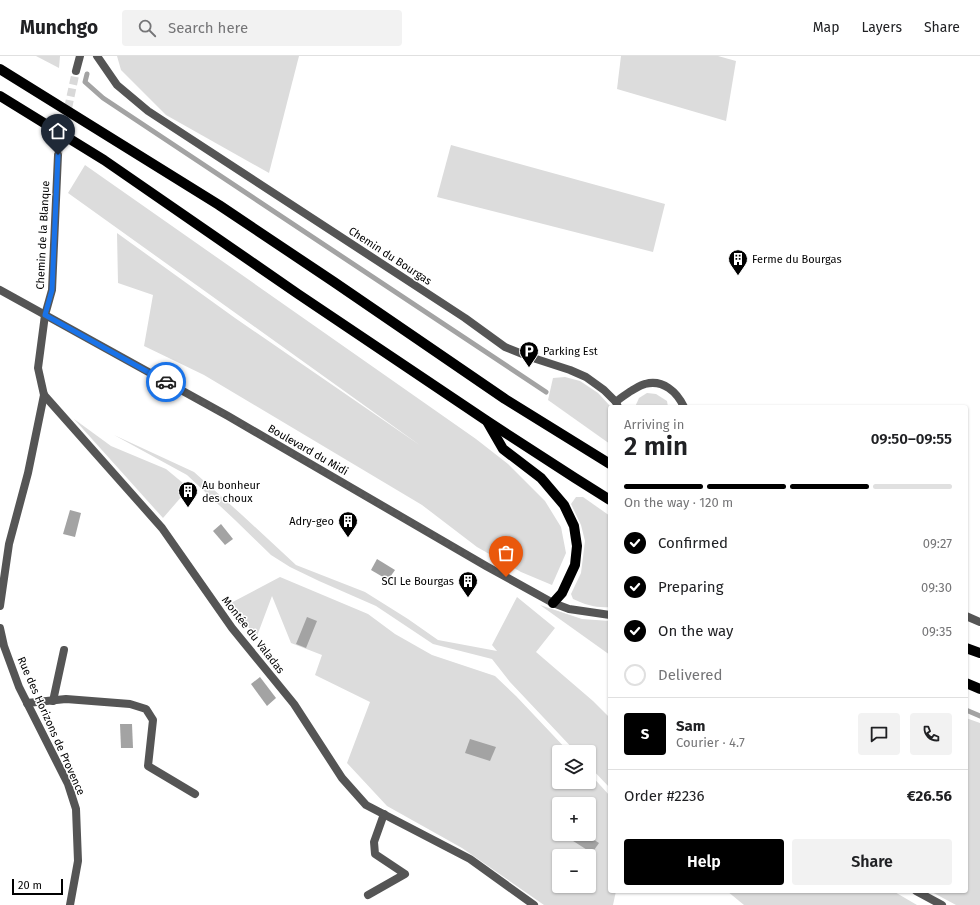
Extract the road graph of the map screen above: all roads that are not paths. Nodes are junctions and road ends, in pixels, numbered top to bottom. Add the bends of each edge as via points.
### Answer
1 (80, 56) edge
2 (97, 56) edge
3 (0, 69) edge
4 (76, 70) tunnel mouth
5 (0, 96) edge
6 (58, 155) tunnel mouth
7 (0, 290) edge
8 (45, 315) junction
9 (44, 396) junction
10 (617, 405) edge
11 (683, 405) edge
12 (487, 421) junction
13 (608, 463) edge
14 (608, 499) edge
15 (553, 603) junction
16 (0, 606) edge
17 (608, 615) edge
18 (968, 617) edge
19 (980, 622) edge
20 (0, 628) edge
21 (968, 649) edge
22 (64, 650) dead end
23 (980, 653) edge
24 (3, 654) edge
25 (968, 684) edge
26 (980, 689) edge
27 (53, 700) junction
28 (27, 703) junction
29 (195, 794) dead end
30 (384, 814) junction
31 (920, 893) edge
32 (368, 895) dead end
33 (70, 905) edge
34 (534, 905) edge
35 (942, 905) edge

1 - 4 street
2 - 10 street, Chemin du Bourgas via 117,85 148,111 465,318 505,347 586,377 604,390
3 - 13 main road via 219,205 505,398
5 - 12 main road via 104,160
6 - 8 street, Chemin de la Blanque via 52,290
7 - 8 street, Boulevard du Midi
8 - 9 street, Montée du Valadas via 38,368
8 - 15 street, Boulevard du Midi via 228,416
9 - 16 street via 28,473 9,544
9 - 30 street, Montée du Valadas via 162,528 232,628 294,704 342,778 366,805
10 - 11 street, Chemin du Bourgas via 620,398 644,384 655,382 667,386 679,397
12 - 14 main road
12 - 15 main road via 503,449 541,478 564,505 574,526 577,546 575,565 562,593
15 - 17 street, Boulevard du Midi via 569,609
18 - 19 street
20 - 24 street, Rue des Horizons de Provence
21 - 23 main road
22 - 27 street
24 - 28 street, Rue des Horizons de Provence
25 - 26 main road
27 - 28 street
27 - 29 street via 130,704 146,709 153,720 148,766
28 - 33 street, Rue des Horizons de Provence via 68,784 76,809 78,861
30 - 32 street via 374,842 375,854 405,874
30 - 34 street, Montée du Valadas via 470,859
31 - 35 street

